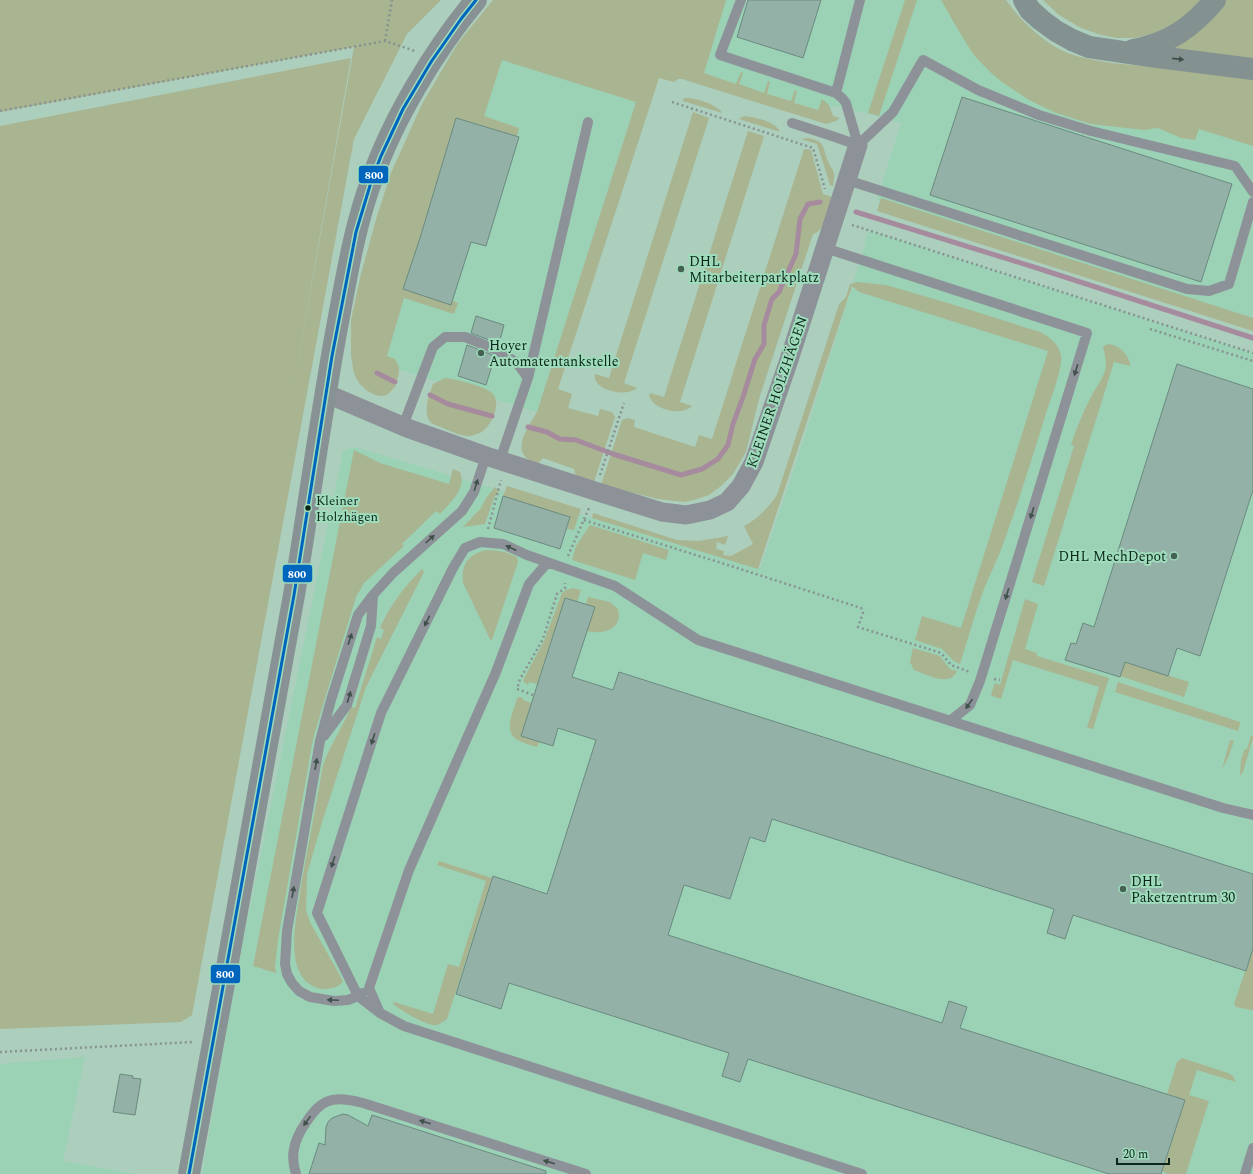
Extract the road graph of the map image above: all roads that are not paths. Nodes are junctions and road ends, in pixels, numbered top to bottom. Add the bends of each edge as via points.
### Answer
1 (476, 0) edge
2 (741, 0) edge
3 (860, 0) edge
4 (1024, 0) edge
5 (1216, 0) edge
6 (1125, 52) junction
7 (1253, 69) edge
8 (836, 93) junction
9 (588, 122) dead end
10 (792, 124) dead end
11 (858, 145) junction
12 (845, 188) junction
13 (1253, 192) edge
14 (1253, 202) edge
15 (825, 248) junction
16 (528, 378) junction
17 (325, 392) junction
18 (403, 426) junction
19 (493, 458) junction
20 (547, 563) junction
21 (373, 595) junction
22 (950, 721) junction
23 (320, 741) junction
24 (1253, 815) edge
25 (369, 988) junction
26 (358, 996) junction
27 (380, 1012) junction
28 (1253, 1148) edge
29 (188, 1174) edge
30 (296, 1174) edge
31 (586, 1174) edge
32 (862, 1174) edge
33 (1245, 1174) edge

1 - 17 street via 433,60 407,104 372,178 358,224
2 - 8 lane via 720,56
3 - 8 lane
4 - 6 highway via 1041,20 1072,40 1089,47
5 - 6 highway via 1185,30 1146,48
6 -> 7 highway
8 - 11 lane via 846,103
9 - 16 lane
10 - 11 lane
11 - 12 street, KLEINER HOLZHÄGEN
11 - 13 lane via 893,112 924,60 978,90 1039,115 1091,131 1235,166
12 - 14 lane via 1187,289 1209,291 1228,284
12 - 15 street, KLEINER HOLZHÄGEN
15 - 19 street, KLEINER HOLZHÄGEN via 754,462 741,486 727,502 710,510 686,515 662,512
15 -> 22 lane via 1087,332 982,676 970,705
16 - 18 lane via 517,363 497,350 465,337 445,337 433,347
16 - 19 lane
17 - 18 street, KLEINER HOLZHÄGEN
17 - 29 street via 294,595
18 - 19 street, KLEINER HOLZHÄGEN
21 -> 19 lane via 393,573 462,511
20 - 22 lane via 615,586 698,640
20 - 25 lane via 529,584 496,672 409,870
20 -> 26 lane via 503,544 480,542 465,548 381,713 317,913
23 -> 21 lane via 358,615
23 -> 21 lane via 347,705 371,626
22 - 24 lane via 1223,808
26 -> 23 lane via 334,1001 310,997 299,991 292,983 285,964 287,931
25 - 26 lane
25 - 27 lane
26 - 27 lane
27 - 32 lane via 404,1026
28 - 33 lane
31 -> 30 lane via 345,1098 327,1101 317,1107 303,1126 294,1149

